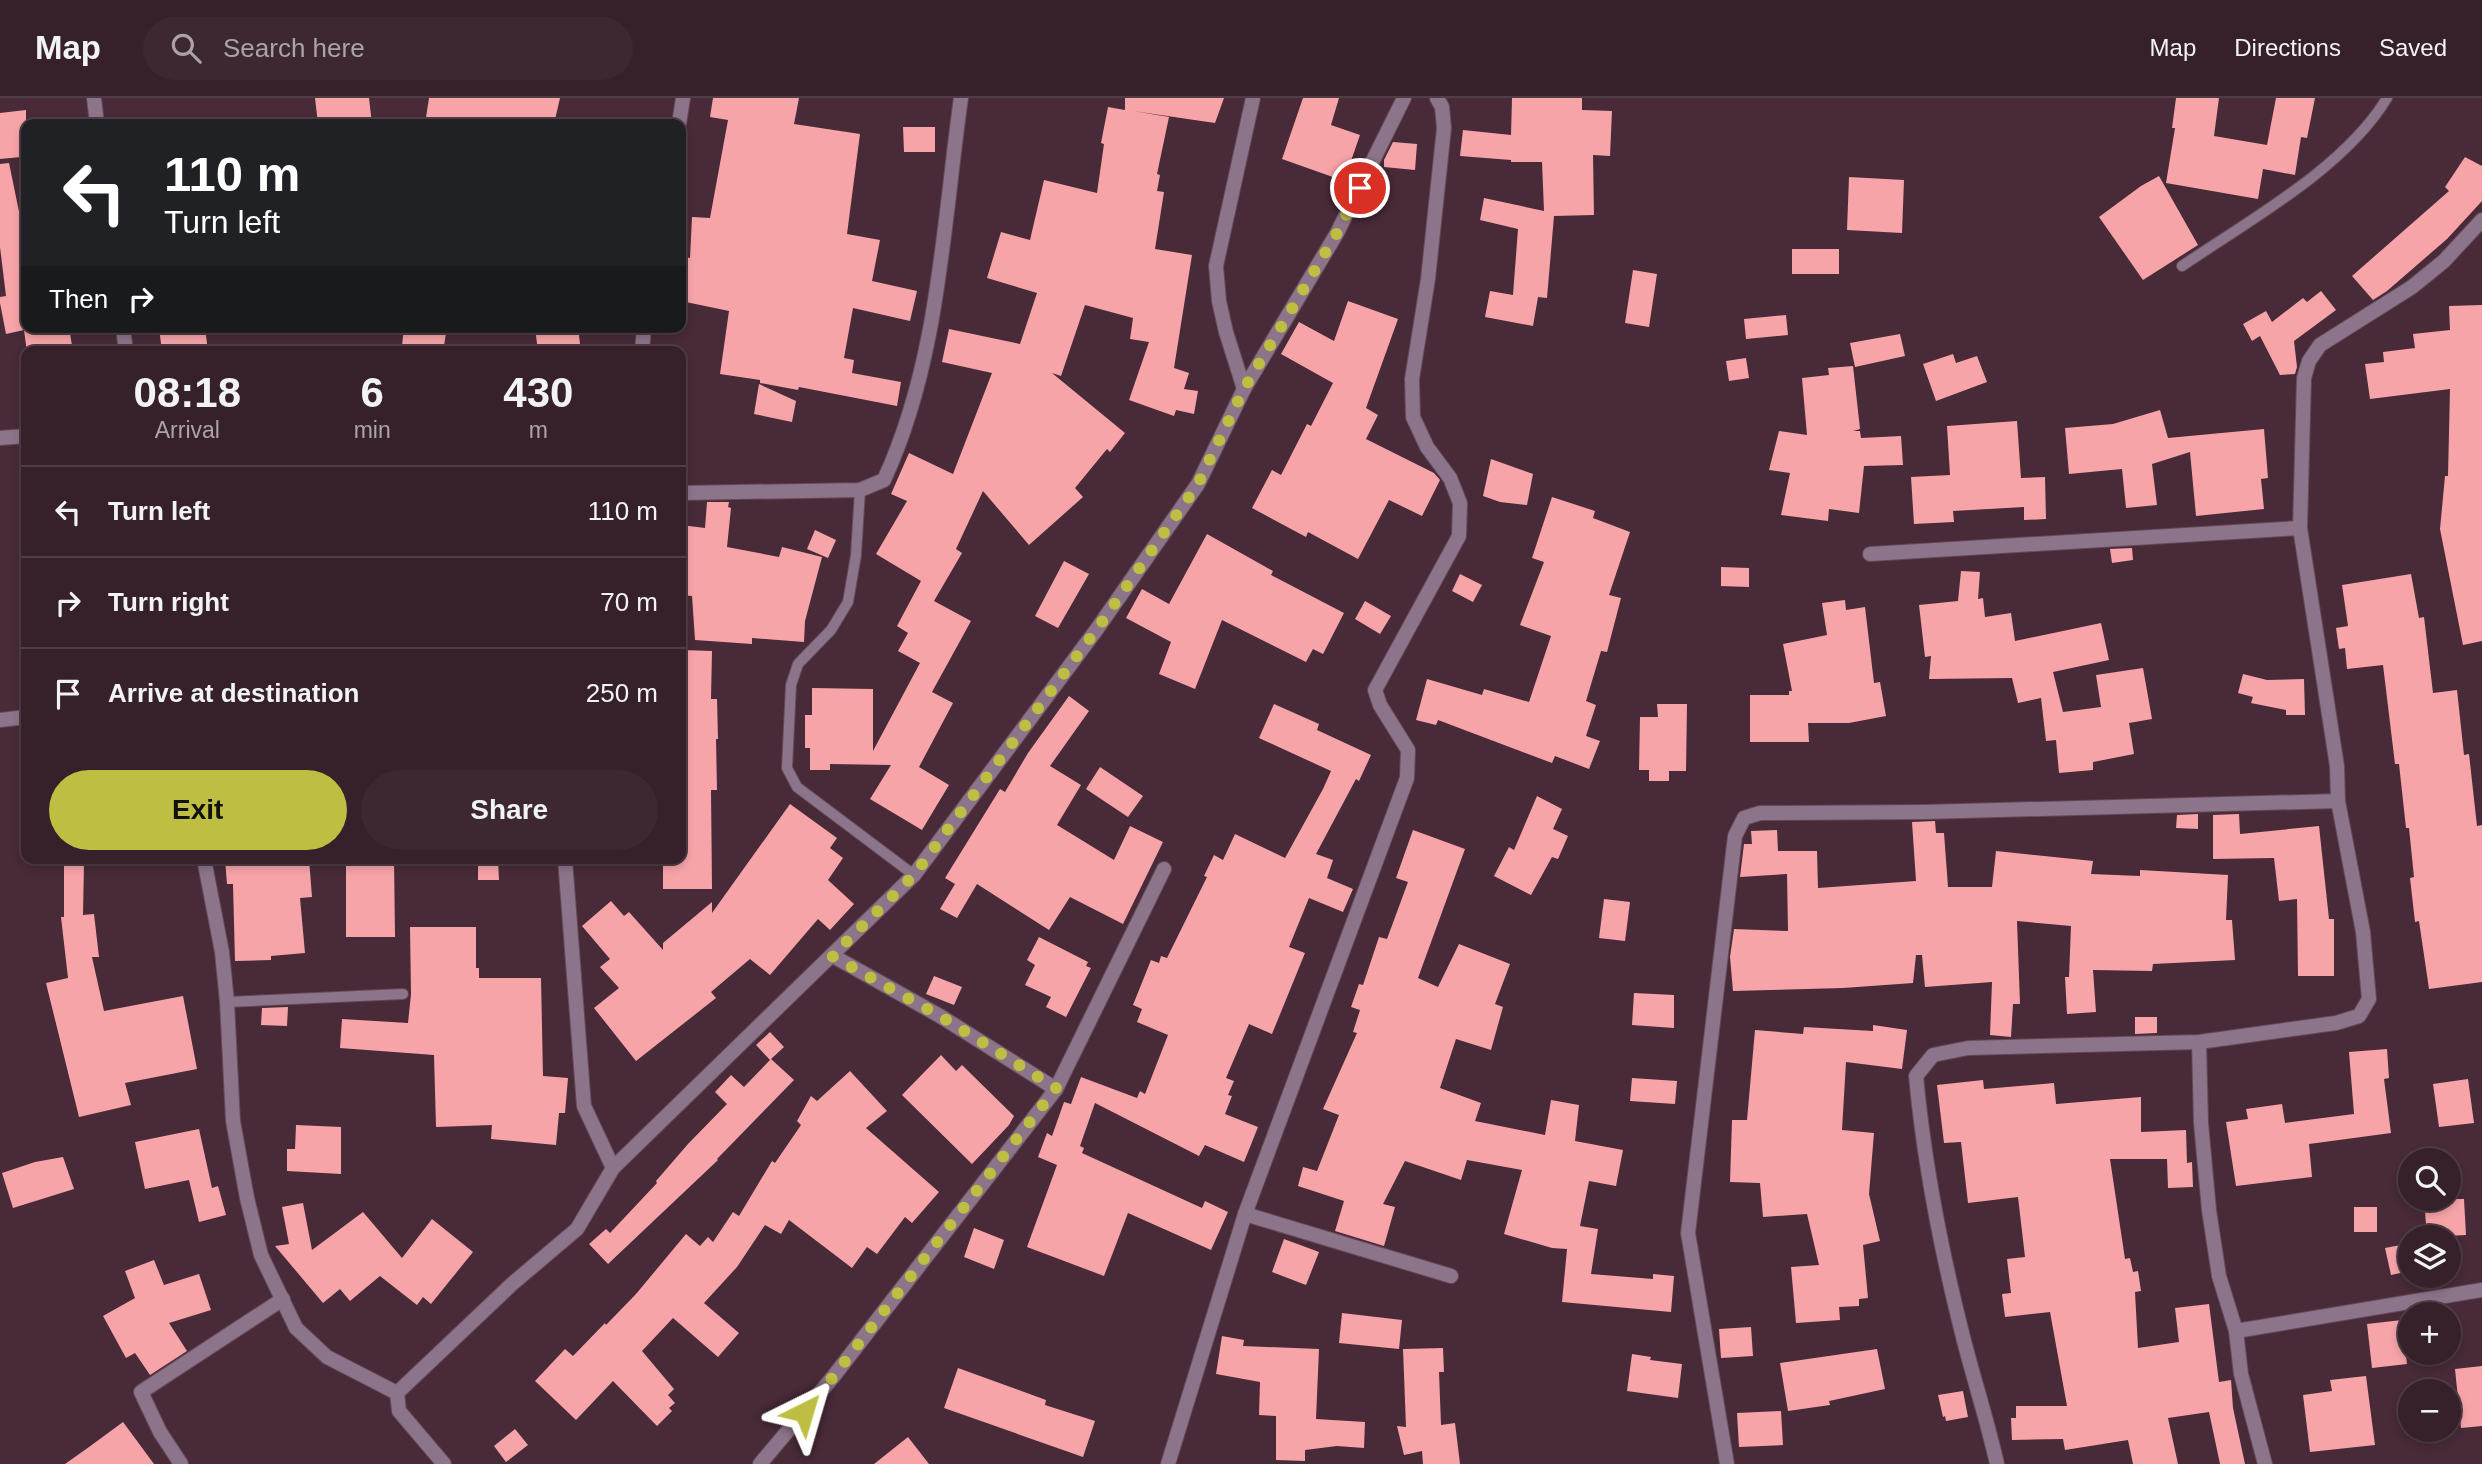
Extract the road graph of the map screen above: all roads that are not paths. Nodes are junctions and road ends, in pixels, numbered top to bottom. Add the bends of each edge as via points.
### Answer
1 (94, 98) edge
2 (683, 98) edge
3 (961, 98) edge
4 (1253, 98) edge
5 (1404, 98) edge
6 (1437, 98) edge
7 (2386, 98) edge
8 (96, 119) edge
9 (679, 119) edge
10 (2482, 220) edge
11 (2182, 266) dead end
12 (1244, 389) junction
13 (21, 436) edge
14 (0, 438) edge
15 (860, 490) junction
16 (686, 493) edge
17 (2300, 528) junction
18 (1870, 554) dead end
19 (21, 718) edge
20 (0, 720) edge
21 (2338, 801) junction
22 (205, 864) edge
23 (565, 864) edge
24 (1164, 869) dead end
25 (914, 875) junction
26 (832, 956) junction
27 (403, 994) dead end
28 (228, 1003) junction
29 (2199, 1042) junction
30 (1056, 1088) junction
31 (613, 1168) junction
32 (1245, 1214) junction
33 (1451, 1276) dead end
34 (2482, 1290) edge
35 (283, 1299) junction
36 (2236, 1331) junction
37 (397, 1393) junction
38 (181, 1464) edge
39 (444, 1464) edge
40 (760, 1464) edge
41 (1168, 1464) edge
42 (1727, 1464) edge
43 (1997, 1464) edge
44 (2265, 1464) edge

1 - 8 street
2 - 9 street
3 - 15 street via 932,323 901,443 884,480
4 - 12 street via 1216,266 1221,311
5 - 12 street via 1337,233
6 - 32 street via 1444,128 1412,379 1413,417 1460,503 1459,536 1375,690 1408,750 1408,778
7 - 11 lane via 2351,142 2300,186
10 - 17 street via 2444,261 2412,287 2320,345 2309,361 2304,378
12 - 25 street via 1198,484
13 - 14 street
15 - 16 street
15 - 25 lane via 848,602 831,630 798,664 791,685 787,768 797,787
17 - 18 street
17 - 21 street via 2337,766
19 - 20 street
21 - 29 street via 2364,932 2369,999 2359,1016 2336,1023
21 - 42 street via 1760,813 1744,818 1735,836 1688,1233
22 - 28 street
23 - 31 street via 584,1106
24 - 30 street
25 - 26 street
26 - 30 street
26 - 31 street
27 - 28 lane
28 - 35 street via 237,1147 261,1255
29 - 36 street via 2209,1210 2219,1276
29 - 43 street via 1968,1048 1933,1055 1916,1076 1936,1222
30 - 40 street via 833,1377
31 - 37 street via 577,1228
32 - 33 street
32 - 41 street
34 - 36 street
35 - 37 street via 296,1328 327,1357
35 - 38 street via 141,1392
36 - 44 street via 2241,1374
37 - 39 street via 399,1411

